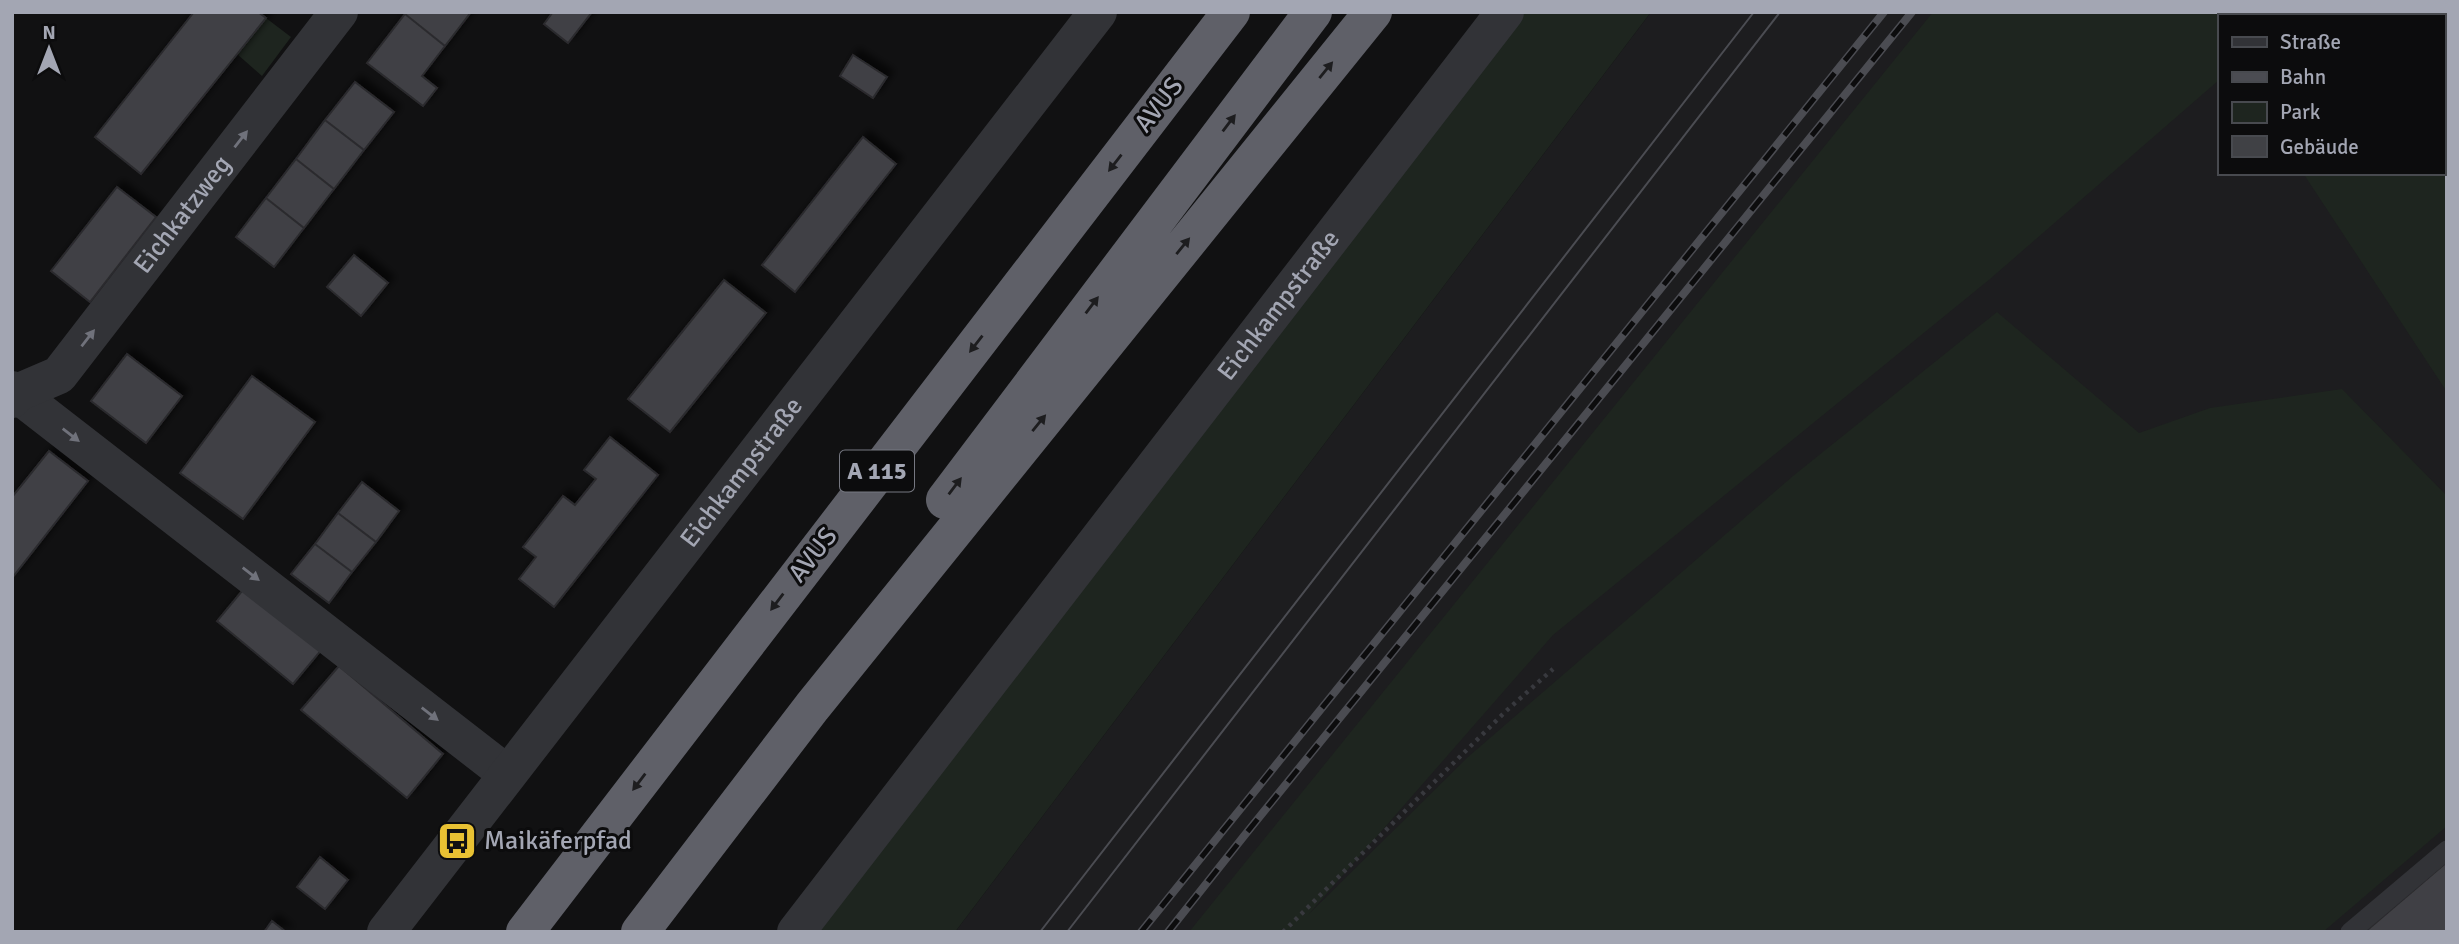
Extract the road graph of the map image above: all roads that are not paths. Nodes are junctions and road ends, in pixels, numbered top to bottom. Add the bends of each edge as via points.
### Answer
1 (339, 12) edge
2 (1098, 12) edge
3 (1231, 12) edge
4 (1313, 12) edge
5 (1373, 12) edge
6 (1505, 12) edge
7 (14, 394) edge
8 (507, 774) junction
9 (2447, 850) edge
10 (386, 932) edge
11 (525, 932) edge
12 (619, 932) edge
13 (640, 932) edge
14 (796, 932) edge
15 (2350, 932) edge

7 -> 1 street, Eichkatzweg via 59,376
2 - 8 street, Eichkampstraße
3 -> 11 highway, AVUS / A 115
12 -> 4 highway, A 115
13 -> 5 highway via 820,696
6 - 14 street, Eichkampstraße
7 -> 8 street
8 - 10 street, Eichkampstraße
9 - 15 lane

